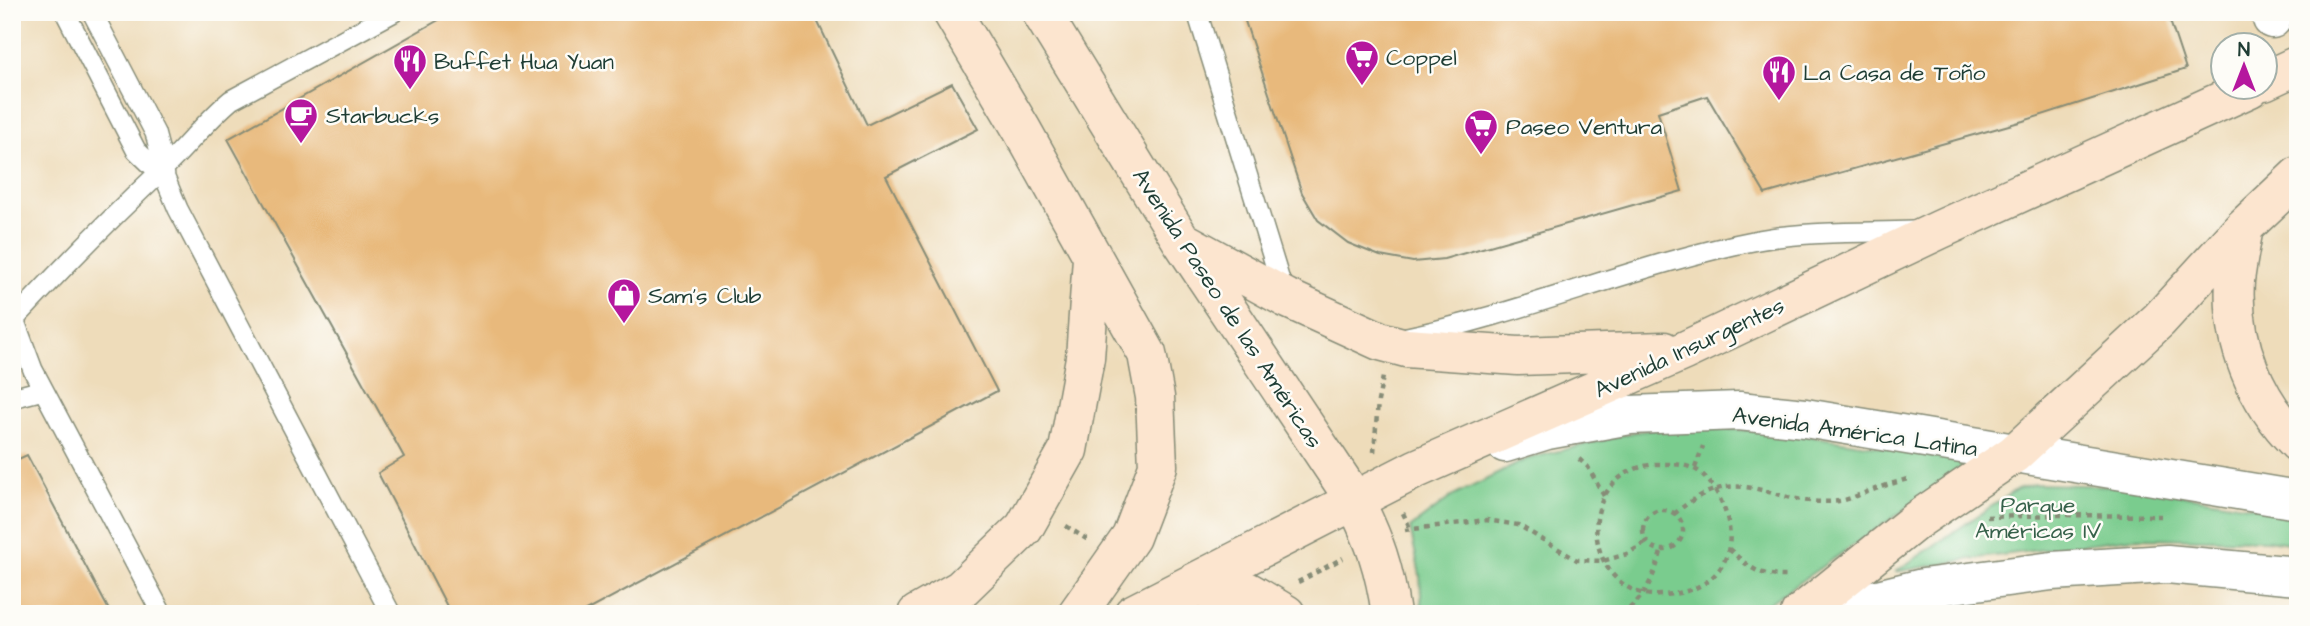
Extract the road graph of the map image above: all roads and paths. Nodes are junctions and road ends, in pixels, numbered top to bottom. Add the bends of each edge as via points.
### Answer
1 (65, 12) edge
2 (92, 12) edge
3 (394, 12) edge
4 (952, 12) edge
5 (1041, 12) edge
6 (1197, 12) edge
7 (2298, 65) edge
8 (2278, 74) edge
9 (2219, 102) edge
10 (162, 173) junction
11 (2298, 176) edge
12 (2245, 227) junction
13 (1938, 230) junction
14 (1181, 240) junction
15 (1093, 258) junction
16 (1286, 298) junction
17 (13, 320) edge
18 (1385, 342) junction
19 (1684, 351) junction
20 (43, 390) junction
21 (12, 398) edge
22 (2298, 443) edge
23 (2014, 454) junction
24 (1402, 476) junction
25 (1912, 478) dead end
26 (1716, 489) junction
27 (1354, 499) junction
28 (2298, 499) edge
29 (1674, 513) junction
30 (2170, 516) dead end
31 (1975, 518) dead end
32 (1410, 528) junction
33 (1374, 541) junction
34 (1645, 543) junction
35 (1730, 549) junction
36 (1661, 552) junction
37 (1603, 561) junction
38 (1795, 576) dead end
39 (2298, 576) edge
40 (1187, 588) junction
41 (1643, 593) junction
42 (1275, 607) edge
43 (389, 613) edge
44 (162, 614) edge
45 (917, 614) edge
46 (1077, 614) edge
47 (1133, 614) edge
48 (1391, 614) edge
49 (1621, 614) edge
50 (1800, 614) edge
51 (1817, 614) edge

1 - 10 lane via 136,150
2 - 10 lane via 155,133
3 - 10 lane via 231,100 209,118
4 - 15 main road
5 - 14 main road, Avenida Paseo de las Américas
6 - 16 lane
7 - 8 main road
9 - 13 main road, Avenida Insurgentes
10 - 17 lane
10 - 43 lane
11 - 12 main road
12 - 22 main road via 2235,281 2236,325 2246,365 2267,407
12 - 23 main road via 2159,320
13 - 18 lane via 1761,239
13 - 19 main road, Avenida Insurgentes
14 - 16 main road
14 - 27 main road, Avenida Paseo de las Américas
15 - 45 main road via 1085,358 1068,450 1024,528 961,589
15 - 46 main road via 1147,354 1156,397 1158,466 1131,537
16 - 18 main road
17 - 20 lane
18 - 19 main road via 1406,348 1518,356
18 - 24 path via 1373,451
19 - 24 main road, Avenida Insurgentes
20 - 21 lane
20 - 44 lane
23 - 24 street, Avenida América Latina via 1739,411 1616,418 1547,430
23 - 28 street, Avenida América Latina
23 - 50 main road via 1916,520
24 - 27 main road, Avenida Insurgentes
24 - 32 path
25 - 26 path via 1841,501 1806,501 1741,485
26 - 29 path via 1691,499
26 - 35 path via 1727,512
26 - 37 path via 1695,468 1677,464 1642,465 1618,476 1604,496 1597,518 1596,543
27 - 33 main road, Avenida Paseo de las Américas
27 - 40 main road, Avenida Insurgentes
29 - 34 path via 1654,511 1646,518
29 - 36 path via 1684,530 1680,542
30 - 31 path
32 - 33 path
32 - 37 path via 1486,520 1518,525 1577,560
33 - 42 path
33 - 48 main road, Avenida Paseo de las Américas
34 - 36 path
34 - 37 path
35 - 38 path via 1768,577
35 - 41 path via 1725,563 1686,591 1661,596
36 - 41 path via 1654,577
37 - 41 path via 1629,589
39 - 51 street via 2166,564 2052,571 1923,588
40 - 42 main road via 1249,592
40 - 47 main road, Avenida Insurgentes
41 - 49 path

